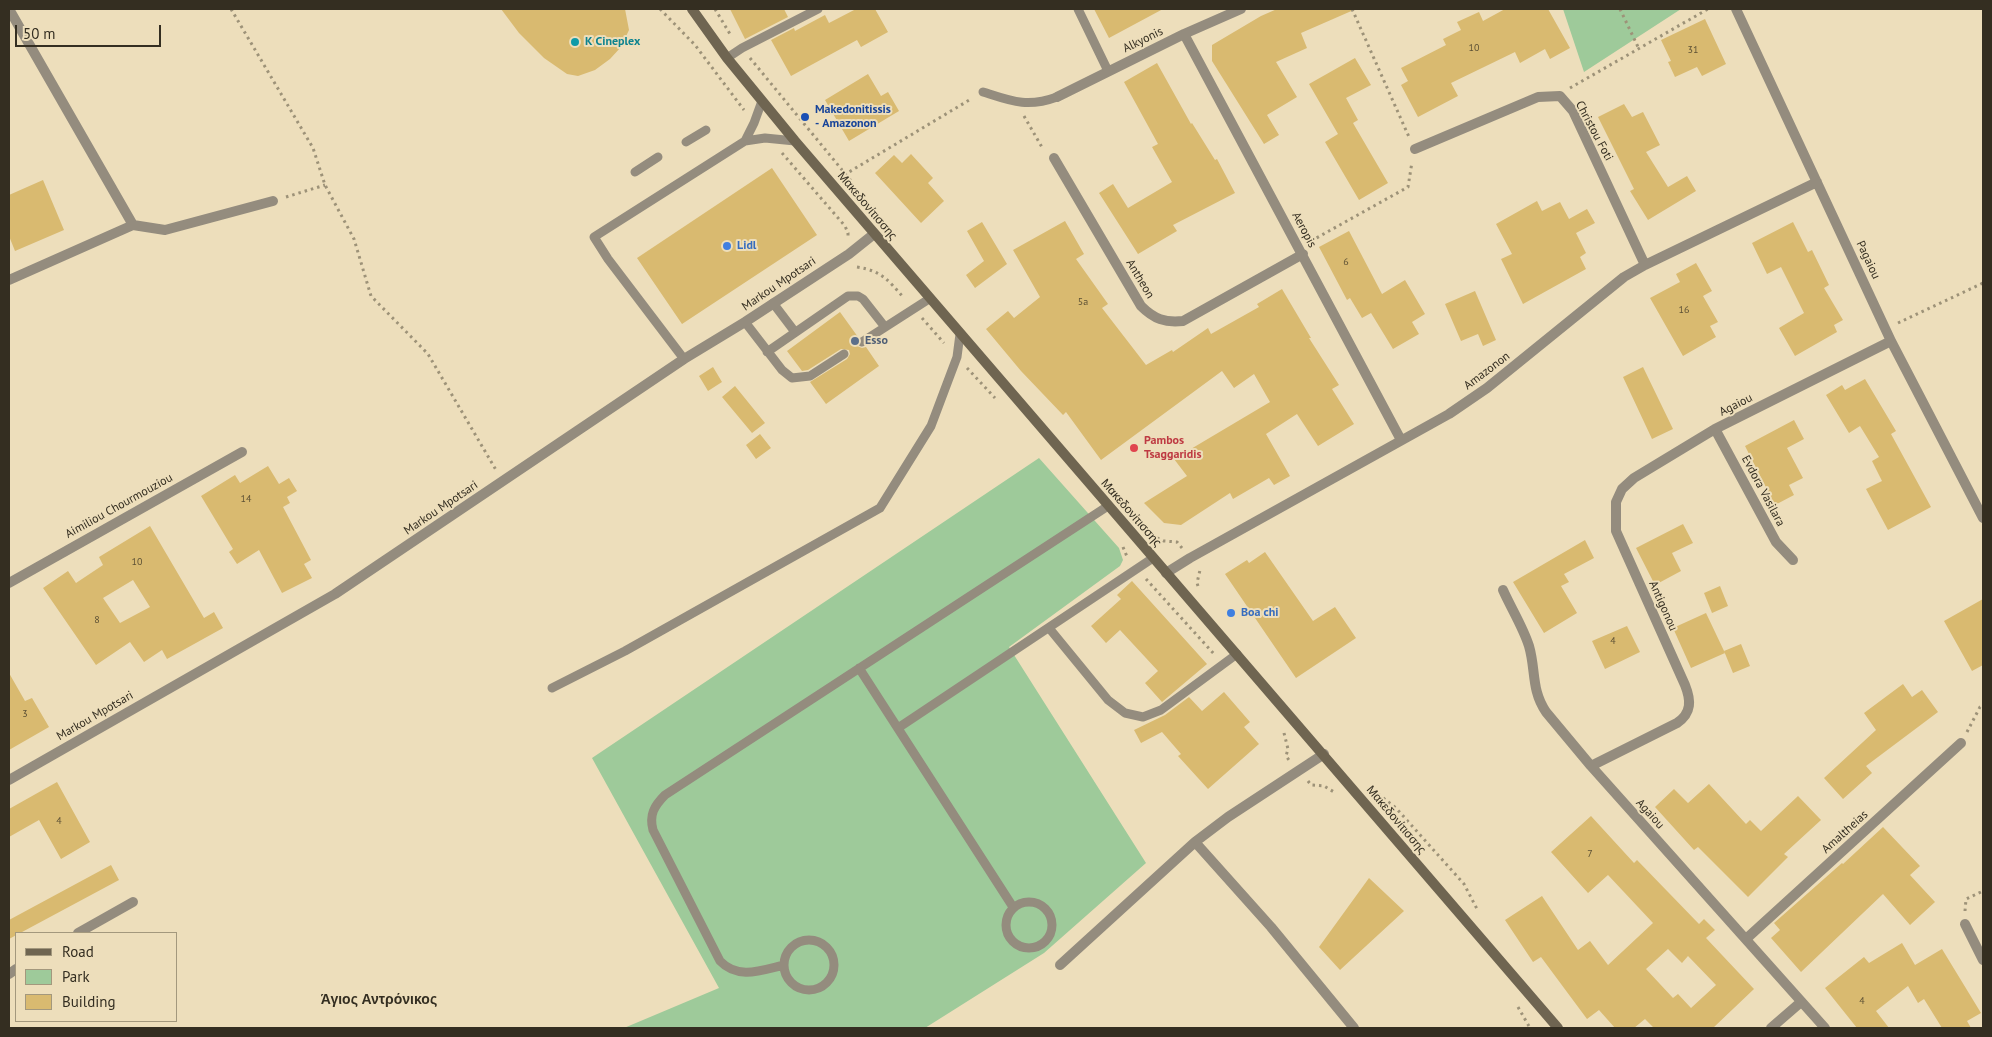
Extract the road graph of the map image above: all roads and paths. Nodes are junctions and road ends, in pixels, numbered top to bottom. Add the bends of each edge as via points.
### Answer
1 (10, 9) edge
2 (231, 9) edge
3 (692, 9) edge
4 (818, 9) edge
5 (1078, 9) edge
6 (1241, 9) edge
7 (1352, 9) edge
8 (1620, 9) edge
9 (1708, 9) edge
10 (1736, 9) edge
11 (805, 12) edge
12 (1184, 34) junction
13 (1639, 48) junction
14 (727, 58) junction
15 (1108, 71) junction
16 (982, 92) joint
17 (1560, 96) junction
18 (1056, 97) joint
19 (762, 101) junction
20 (1027, 103) junction
21 (706, 130) dead end
22 (744, 141) junction
23 (795, 141) junction
24 (686, 142) dead end
25 (1415, 149) junction
26 (658, 158) dead end
27 (1054, 158) joint
28 (635, 172) dead end
29 (830, 182) junction
30 (1818, 182) junction
31 (325, 184) junction
32 (273, 201) joint
33 (133, 225) junction
34 (874, 234) junction
35 (1301, 251) junction
36 (1645, 265) junction
37 (9, 280) edge
38 (1983, 283) edge
39 (929, 299) junction
40 (773, 303) junction
41 (745, 322) junction
42 (886, 327) junction
43 (1886, 329) junction
44 (795, 332) junction
45 (960, 334) junction
46 (1891, 341) junction
47 (862, 342) dead end
48 (767, 352) junction
49 (844, 354) dead end
50 (684, 360) junction
51 (1715, 429) junction
52 (1401, 440) junction
53 (242, 452) dead end
54 (502, 482) junction
55 (1980, 502) edge
56 (1108, 506) junction
57 (1614, 516) joint
58 (1983, 518) edge
59 (1154, 558) junction
60 (1793, 560) dead end
61 (1166, 573) junction
62 (9, 582) edge
63 (1503, 590) dead end
64 (1049, 628) junction
65 (1237, 654) junction
66 (860, 668) junction
67 (552, 688) dead end
68 (1983, 705) edge
69 (898, 728) junction
70 (1962, 743) joint
71 (1324, 754) junction
72 (1591, 766) junction
73 (9, 780) edge
74 (1195, 842) junction
75 (1983, 891) edge
76 (132, 902) dead end
77 (1014, 907) junction
78 (1965, 924) joint
79 (80, 932) edge
80 (1746, 939) junction
81 (1983, 960) edge
82 (784, 965) junction
83 (1060, 965) dead end
84 (1801, 1002) junction
85 (1354, 1028) edge
86 (1558, 1028) edge
87 (1771, 1028) edge
88 (1826, 1028) edge

1 - 33 street
2 - 31 path via 313,148
3 - 14 main road, Μακεδονίτισσης
4 - 11 lane
5 - 15 lane
6 - 12 street, Alkyonis
7 - 25 path
8 - 13 path
9 - 13 path
10 - 30 street, Pagaiou
11 - 14 lane
12 - 15 street, Alkyonis
12 - 35 street, Aeropis
13 - 17 path
14 - 19 main road, Μακεδονίτισσης
15 - 18 street, Alkyonis
16 - 20 lane
16 - 29 path
17 - 25 street, Christou Foti via 1538,97
17 - 36 street, Christou Foti via 1572,111
18 - 20 lane via 1041,103
19 - 22 lane
19 - 23 main road, Μακεδονίτισσης
20 - 27 path via 1024,116 1041,148
21 - 24 lane
22 - 23 lane via 765,138
22 - 50 lane via 594,237
23 - 29 main road, Μακεδονίτισσης
25 - 35 path via 1408,186
26 - 28 lane
27 - 35 street, Antheon via 1141,306 1160,320 1183,321
29 - 34 main road, Μακεδονίτισσης
30 - 36 street, Amazonon
30 - 43 street, Pagaiou
31 - 32 path
31 - 54 path via 354,240 371,296 428,354
32 - 33 street via 165,230
33 - 37 street
34 - 39 main road, Μακεδονίτισσης
34 - 40 street, Markou Mpotsari
35 - 52 street, Aeropis
36 - 52 street, Amazonon via 1624,277 1487,388 1449,414
38 - 43 path
39 - 42 lane
39 - 45 main road, Μακεδονίτισσης
40 - 41 street, Markou Mpotsari
40 - 44 lane
41 - 48 lane
41 - 50 street, Markou Mpotsari
42 - 44 lane via 863,299 848,296
42 - 47 lane
43 - 46 street, Pagaiou
44 - 48 lane
45 - 56 main road, Μακεδονίτισσης
45 - 67 lane via 957,357 931,426 880,508 625,651
46 - 51 street, Agaiou
46 - 55 street, Pagaiou
48 - 49 lane via 787,375 798,379 816,373
50 - 54 street, Markou Mpotsari
51 - 57 street, Agaiou via 1634,478 1622,490
51 - 60 street, Evdora Vasilara via 1776,542
52 - 61 street, Amazonon
53 - 62 street, Aimiliou Chourmouziou
54 - 73 street, Markou Mpotsari via 335,594
55 - 58 street, Pagaiou
56 - 59 main road, Μακεδονίτισσης
56 - 66 lane
57 - 72 street, Antigonou via 1616,530 1685,685 1690,705 1677,723
59 - 61 main road, Μακεδονίτισσης
59 - 64 lane
61 - 65 main road, Μακεδονίτισσης
63 - 72 street, Agaiou via 1529,646 1540,703
64 - 65 lane via 1108,700 1124,714 1143,718 1160,710
64 - 69 lane
65 - 71 main road, Μακεδονίτισσης
66 - 69 lane
66 - 82 lane via 665,795 651,814 653,830 720,961 730,970 742,973
68 - 70 path
69 - 77 lane
70 - 80 street, Amaltheias
71 - 74 street via 1228,816
71 - 86 main road, Μακεδονίτισσης
72 - 80 street, Agaiou
74 - 83 street
74 - 85 street via 1271,927
75 - 78 path via 1966,900
76 - 79 street
77 - 77 lane via 1030,902 1046,910 1052,927 1044,943 1027,948 1011,940 1006,923
78 - 81 street
80 - 84 street, Agaiou
82 - 82 lane via 788,951 806,940 820,943 831,953 833,960 827,981 815,989 794,984 788,979
84 - 87 street
84 - 88 street, Agaiou

